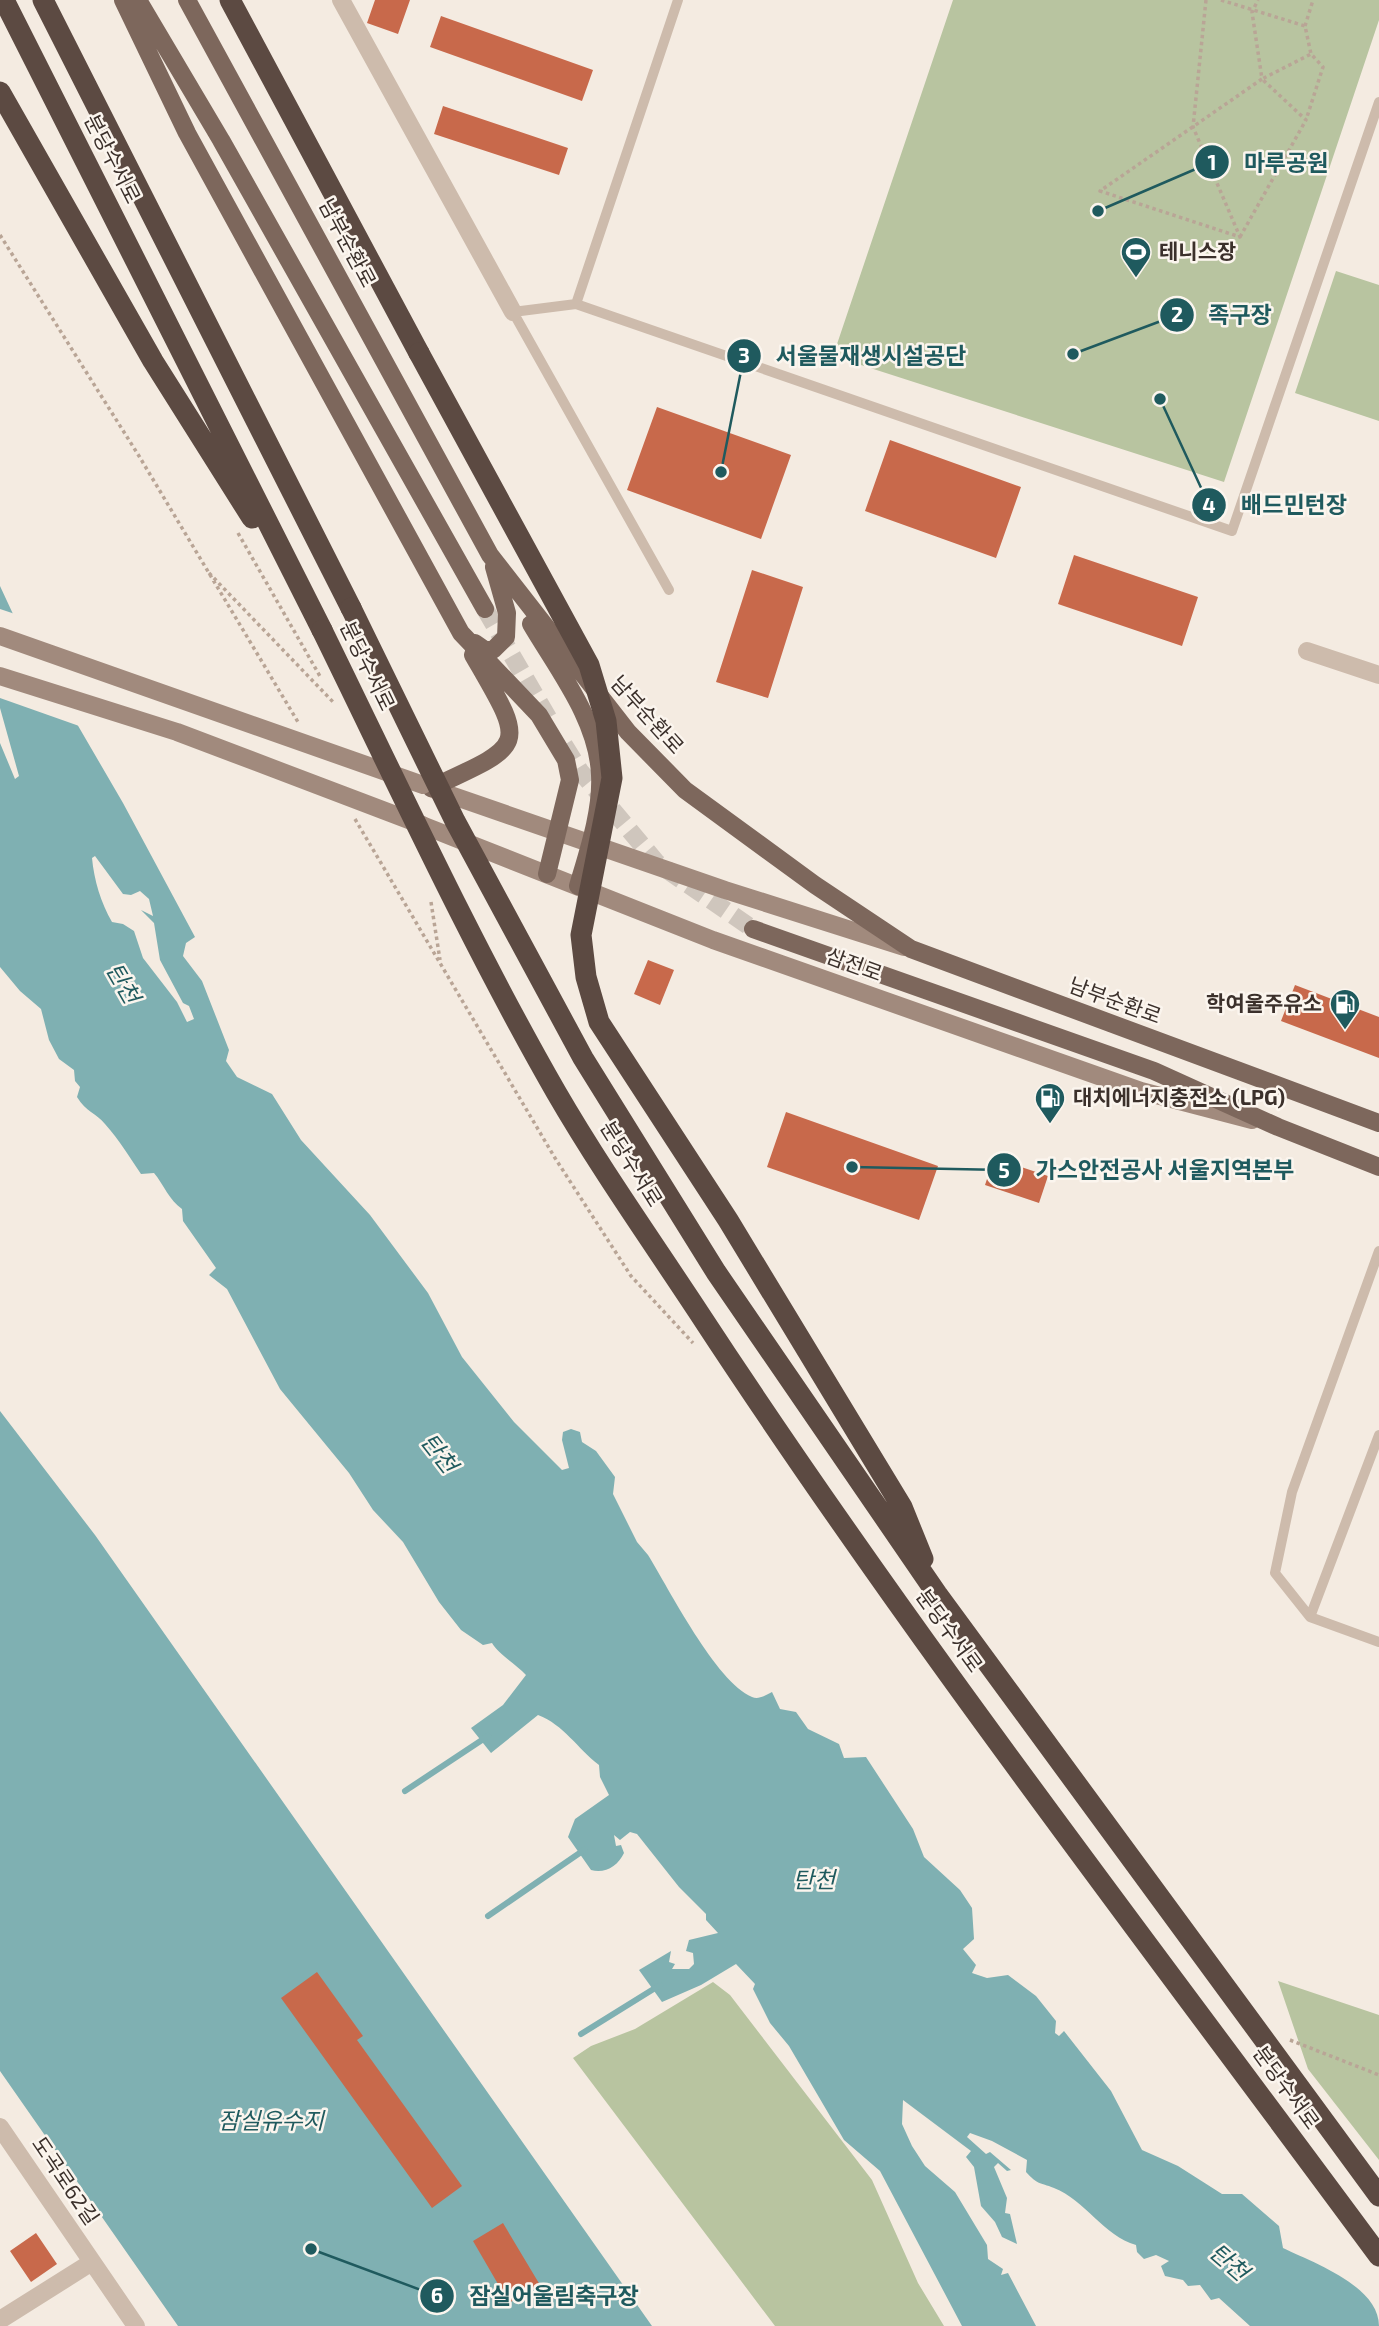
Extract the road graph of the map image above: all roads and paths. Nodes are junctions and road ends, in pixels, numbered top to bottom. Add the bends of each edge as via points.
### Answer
1 (4, 0) edge
2 (43, 0) edge
3 (123, 0) edge
4 (138, 0) edge
5 (187, 0) edge
6 (230, 0) edge
7 (341, 0) edge
8 (678, 0) edge
9 (1206, 0) edge
10 (1221, 0) edge
11 (1258, 0) edge
12 (1312, 0) edge
13 (1252, 12) junction
14 (1305, 26) junction
15 (1311, 54) junction
16 (1262, 79) junction
17 (0, 92) edge
18 (1379, 102) edge
19 (1306, 120) junction
20 (1193, 127) junction
21 (1240, 237) junction
22 (576, 304) junction
23 (513, 312) junction
24 (491, 555) junction
25 (203, 566) dead end
26 (669, 590) dead end
27 (485, 609) tunnel mouth
28 (322, 630) junction
29 (461, 633) junction
30 (0, 636) edge
31 (1307, 651) dead end
32 (1379, 675) edge
33 (0, 676) edge
34 (338, 708) dead end
35 (427, 787) junction
36 (558, 832) junction
37 (590, 843) junction
38 (547, 874) junction
39 (578, 886) junction
40 (753, 929) tunnel mouth
41 (911, 949) junction
42 (1379, 1123) edge
43 (1278, 1127) junction
44 (1379, 1167) edge
45 (1379, 1251) edge
46 (1379, 1435) edge
47 (937, 1594) junction
48 (1310, 1617) junction
49 (1379, 1642) edge
50 (0, 2127) edge
51 (1379, 2196) edge
52 (1379, 2256) edge
53 (92, 2262) junction
54 (0, 2320) edge
55 (136, 2326) edge

1 - 28 highway, 분당수서로
2 - 47 highway, 분당수서로, bridge via 455,821 583,1058 716,1272
3 - 29 main road via 187,133
4 - 27 main road
5 - 24 main road, 남부순환로
6 - 47 highway, bridge via 589,665 606,721 612,778 581,935 586,977 599,1022 728,1220 902,1507
7 - 23 street
8 - 22 lane
9 - 20 path
10 - 13 path
11 - 13 path
12 - 14 path
13 - 14 path
13 - 16 path
14 - 15 path
15 - 16 path
15 - 19 path via 1323,67
16 - 19 path
16 - 20 path
17 - 28 highway via 153,361
18 - 22 lane via 1232,531
19 - 21 path
20 - 21 path
20 - 21 path via 1100,191
22 - 23 lane
23 - 26 lane
24 - 29 main road via 507,613 506,637 494,650 485,650
24 - 37 main road via 585,716 593,739 600,778
24 - 41 main road, 남부순환로 via 628,732 685,790
25 - 34 path
28 - 52 highway, 분당수서로, bridge via 481,953 557,1094 643,1230 754,1399 889,1590
29 - 35 main road via 509,720 512,735 508,745 489,761
29 - 36 main road via 539,715 566,760 570,780
30 - 35 main road, 삼전로, bridge
31 - 32 street
33 - 38 main road, 삼전로, bridge via 177,732
35 - 36 main road, 삼전로
36 - 37 main road, 삼전로
36 - 38 main road
37 - 39 main road
37 - 41 main road, 삼전로
38 - 39 main road, 삼전로
39 - 43 main road, 삼전로 via 713,940 1141,1091
40 - 43 main road via 1154,1071
41 - 42 main road, 남부순환로
43 - 44 main road
45 - 48 lane via 1292,1492 1275,1573
46 - 48 lane
47 - 51 highway, 분당수서로, bridge
48 - 49 lane
50 - 53 street, 도곡로62길
53 - 54 street
53 - 55 street, 도곡로62길

